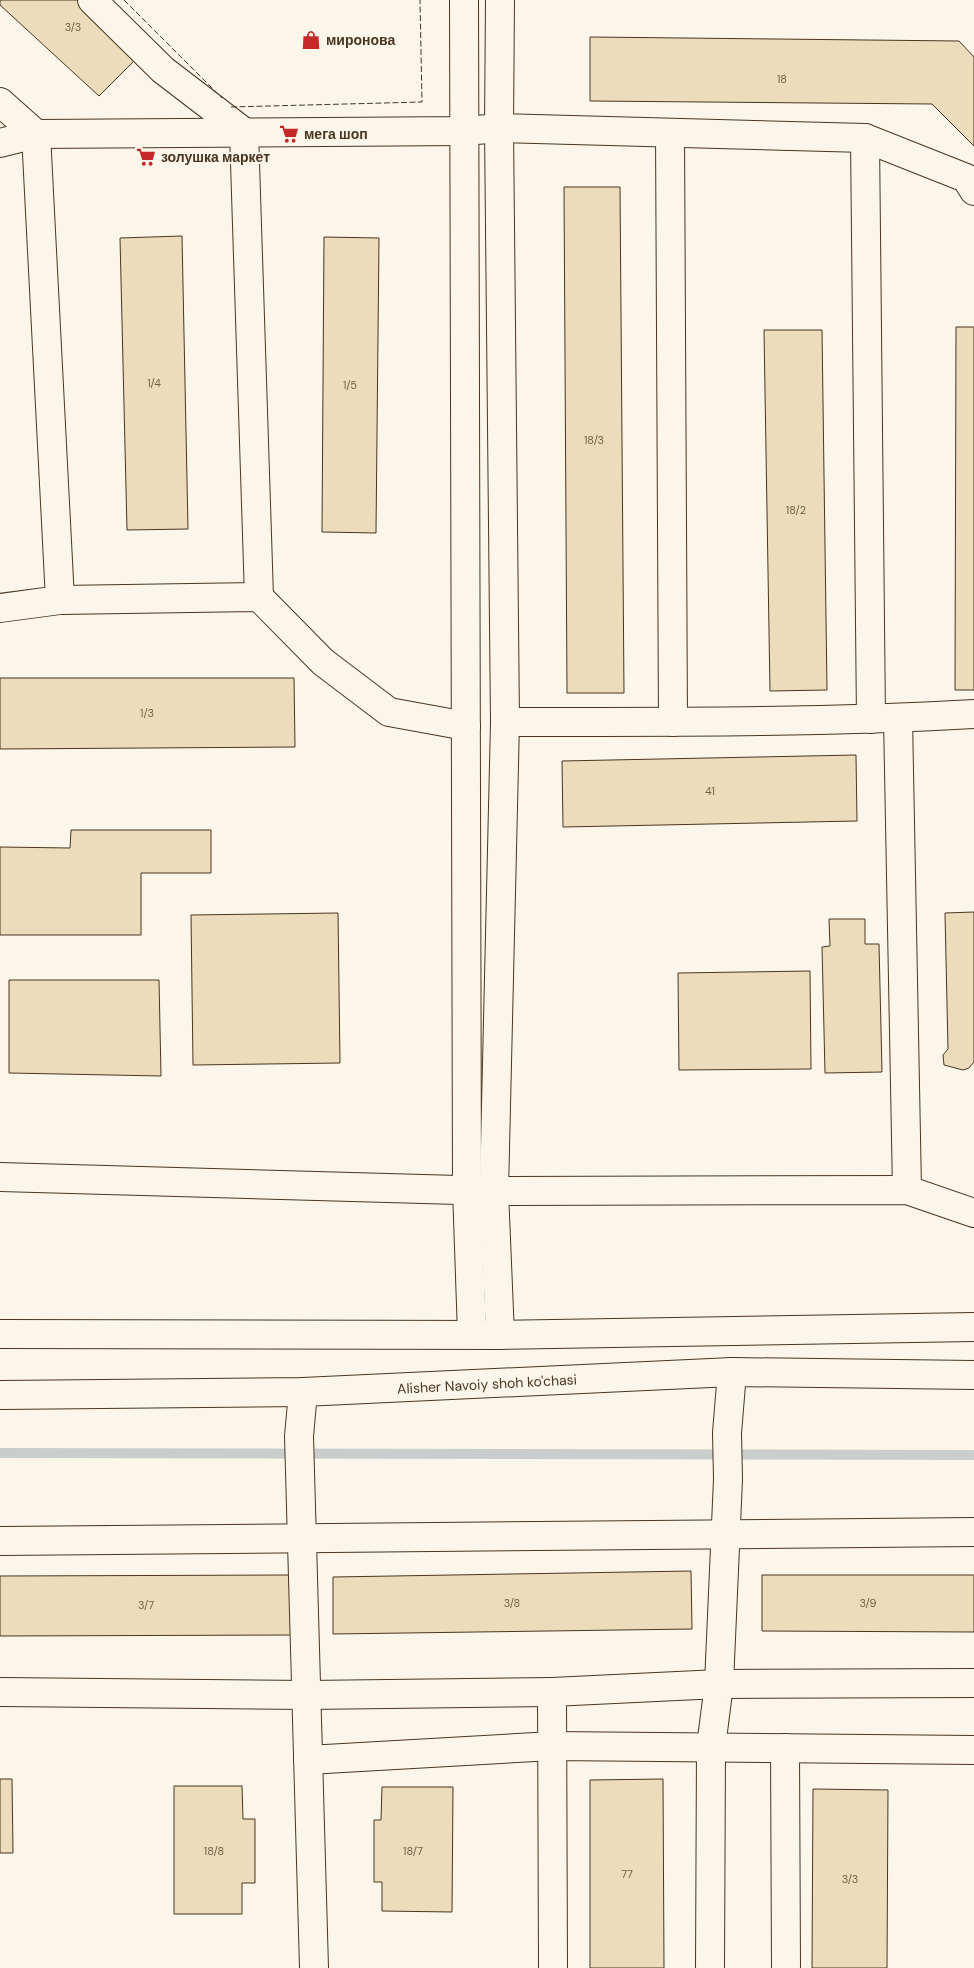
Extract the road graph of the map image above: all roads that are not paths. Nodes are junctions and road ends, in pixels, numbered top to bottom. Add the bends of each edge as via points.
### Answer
1 (92, 0) edge
2 (464, 0) edge
3 (500, 0) edge
4 (0, 102) edge
5 (499, 128) junction
6 (465, 131) junction
7 (244, 132) junction
8 (670, 133) junction
9 (36, 134) junction
10 (865, 138) junction
11 (0, 143) edge
12 (974, 192) edge
13 (259, 597) junction
14 (60, 600) junction
15 (0, 608) edge
16 (974, 714) edge
17 (898, 718) junction
18 (871, 719) junction
19 (505, 722) junction
20 (673, 722) junction
21 (466, 726) junction
22 (0, 1177) edge
23 (468, 1190) junction
24 (907, 1190) junction
25 (494, 1191) junction
26 (974, 1213) edge
27 (974, 1327) edge
28 (0, 1334) edge
29 (472, 1334) junction
30 (500, 1335) junction
31 (732, 1372) junction
32 (974, 1375) edge
33 (303, 1392) junction
34 (0, 1395) edge
35 (974, 1532) edge
36 (725, 1534) junction
37 (302, 1538) junction
38 (0, 1541) edge
39 (974, 1683) edge
40 (719, 1684) junction
41 (0, 1692) edge
42 (552, 1692) junction
43 (307, 1695) junction
44 (553, 1746) junction
45 (711, 1747) junction
46 (785, 1748) junction
47 (974, 1750) edge
48 (308, 1760) junction
49 (314, 1968) edge
50 (553, 1968) edge
51 (710, 1968) edge
52 (786, 1968) edge

1 - 7 street via 163,70
2 - 6 street
3 - 5 street
4 - 9 street
5 - 6 street
5 - 8 street
5 - 19 street
6 - 7 street
6 - 21 street
7 - 9 street
7 - 13 street
8 - 10 street
8 - 20 street
9 - 11 street
9 - 14 street
10 - 12 street via 966,178
10 - 18 street
13 - 14 street
13 - 21 street via 323,662 389,712
14 - 15 street
16 - 17 street
17 - 18 street
17 - 24 street
18 - 20 street
19 - 20 street
19 - 25 street
21 - 23 street
22 - 23 street
23 - 25 street
23 - 29 street
24 - 25 street
24 - 26 street
25 - 30 street
27 - 30 street
28 - 29 street
29 - 30 street
31 - 32 street, Alisher Navoiy shoh ko'chasi
31 - 33 street, Alisher Navoiy shoh ko'chasi
31 - 36 street
33 - 34 street, Alisher Navoiy shoh ko'chasi
33 - 37 street via 299,1436
35 - 36 street
36 - 37 street
36 - 40 street
37 - 38 street
37 - 43 street
39 - 40 street
40 - 42 street
40 - 45 street
41 - 43 street
42 - 43 street
42 - 44 street
43 - 48 street
44 - 45 street
44 - 48 street
44 - 50 street
45 - 46 street
45 - 51 street
46 - 47 street
46 - 52 street
48 - 49 street

